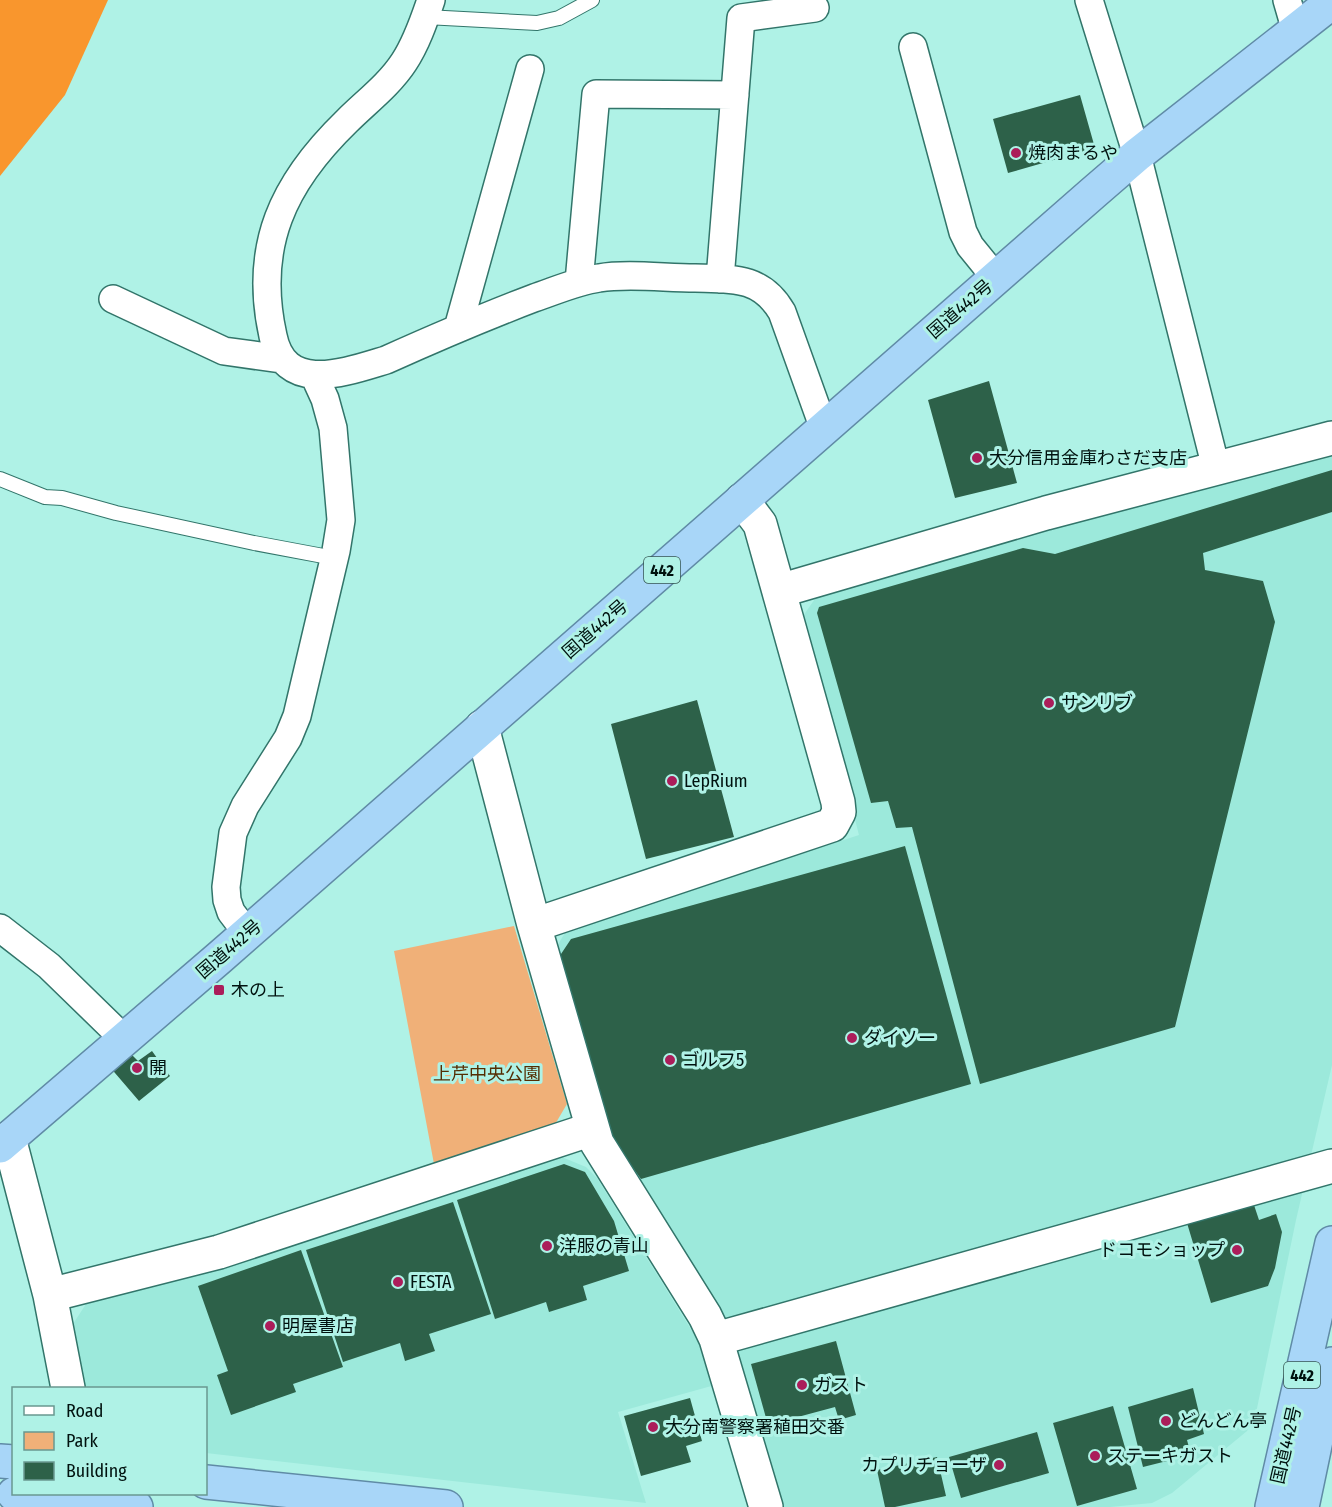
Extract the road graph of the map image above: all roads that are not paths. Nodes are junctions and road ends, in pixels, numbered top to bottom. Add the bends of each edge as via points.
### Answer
1 (592, 0) edge
2 (1089, 0) edge
3 (1332, 2) edge
4 (815, 8) dead end
5 (428, 9) edge
6 (1291, 15) edge
7 (913, 47) dead end
8 (530, 69) dead end
9 (735, 95) junction
10 (1137, 155) junction
11 (996, 278) junction
12 (720, 279) junction
13 (579, 282) junction
14 (113, 299) dead end
15 (459, 328) junction
16 (281, 359) junction
17 (314, 375) junction
18 (827, 427) junction
19 (1332, 438) edge
20 (1216, 468) junction
21 (0, 479) edge
22 (742, 500) junction
23 (334, 558) junction
24 (778, 591) junction
25 (482, 727) junction
26 (534, 925) junction
27 (0, 928) edge
28 (247, 933) junction
29 (124, 1039) junction
30 (592, 1129) junction
31 (3, 1137) edge
32 (1332, 1166) edge
33 (1332, 1243) edge
34 (50, 1295) junction
35 (717, 1339) junction
36 (1332, 1364) edge
37 (68, 1387) edge
38 (207, 1482) edge
39 (33, 1495) edge
40 (80, 1500) edge
41 (136, 1507) edge
42 (446, 1507) edge
43 (766, 1507) edge
44 (1272, 1507) edge
45 (1302, 1507) edge

1 - 5 lane via 559,18 537,23
2 - 10 street
3 - 6 highway, 国道442号 / 442
4 - 9 street via 741,18
5 - 16 street via 405,61 391,80 330,138 301,172 286,199 270,244 266,282 270,325
6 - 10 highway, 国道442号 / 442
7 - 11 street via 963,232
8 - 15 street
9 - 12 street
9 - 13 street via 596,94
10 - 11 highway, 国道442号 / 442
10 - 20 street
11 - 18 highway, 国道442号 / 442
12 - 13 street via 610,277
12 - 18 street via 746,282 765,290 775,300
13 - 15 street
14 - 16 street via 224,351
15 - 17 street via 386,360
16 - 17 street via 296,371
17 - 23 street via 333,428 341,520
18 - 22 highway, 国道442号 / 442
19 - 20 street
20 - 24 street
21 - 23 lane via 45,497
22 - 24 street via 760,524
22 - 25 highway, 国道442号 / 442
23 - 28 street via 297,716 233,833 227,900
24 - 26 street via 838,802 839,812 832,825
25 - 26 street
25 - 28 highway, 国道442号 / 442
26 - 30 street
27 - 29 street via 49,966
28 - 29 highway, 国道442号 / 442
29 - 31 highway, 国道442号 / 442
30 - 34 street via 219,1252
30 - 35 street via 604,1158
31 - 34 street
32 - 35 street
33 - 44 highway, 国道442号 / 442
34 - 37 street
35 - 43 street
36 - 45 highway, 国道442号 / 442
38 - 42 highway
39 - 40 highway
40 - 41 highway

